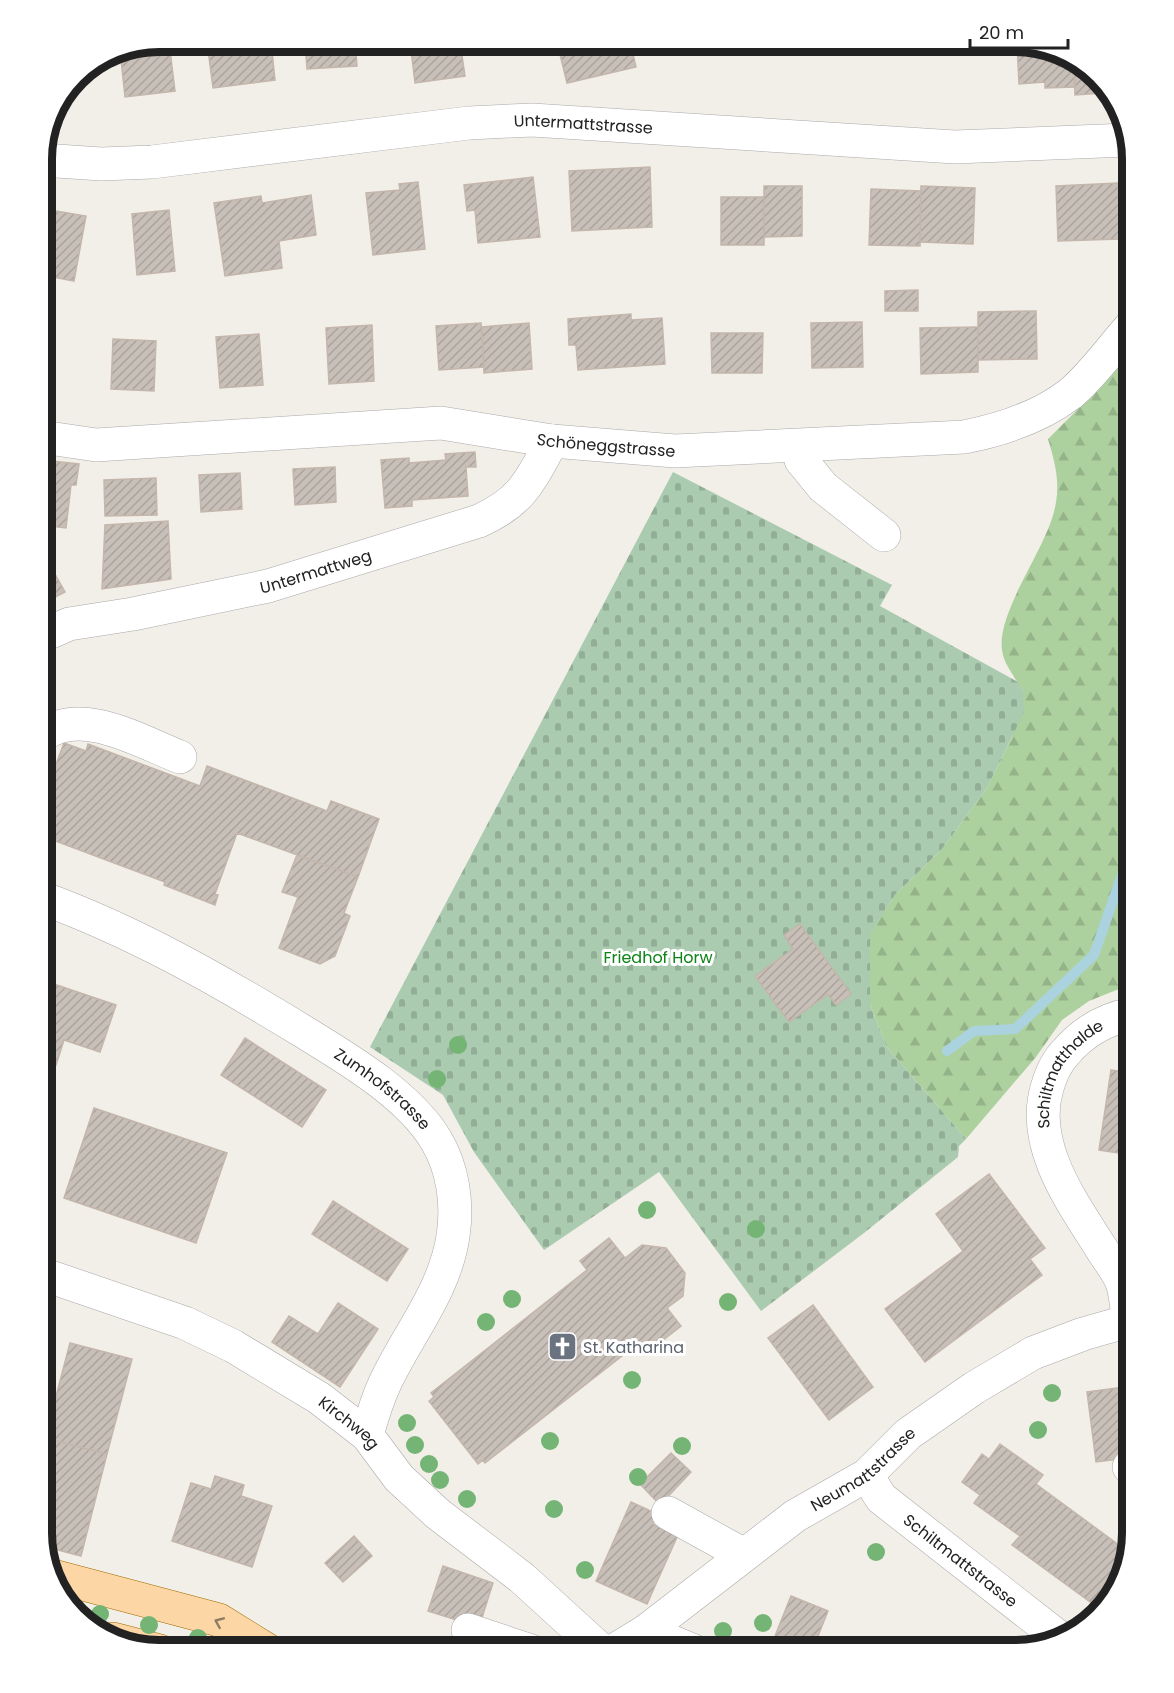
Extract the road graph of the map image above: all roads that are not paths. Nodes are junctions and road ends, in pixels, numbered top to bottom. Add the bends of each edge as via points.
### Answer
1 (1120, 140) edge
2 (53, 161) edge
3 (1122, 337) edge
4 (53, 439) edge
5 (552, 441) junction
6 (801, 460) dead end
7 (884, 535) dead end
8 (53, 631) edge
9 (53, 729) edge
10 (180, 756) dead end
11 (52, 902) edge
12 (1122, 1017) edge
13 (52, 1277) edge
14 (1122, 1284) edge
15 (1122, 1322) edge
16 (367, 1435) junction
17 (867, 1475) junction
18 (668, 1513) dead end
19 (744, 1555) junction
20 (63, 1579) edge
21 (468, 1629) dead end
22 (646, 1631) junction
23 (1053, 1633) edge
24 (251, 1640) edge
25 (500, 1640) edge
26 (590, 1640) edge
27 (631, 1640) edge
28 (668, 1640) edge

1 - 2 street, Untermattstrasse via 955,147 532,120 469,123 152,162
3 - 5 street, Schöneggstrasse via 1070,394 996,431 964,437 675,452
4 - 5 street, Schöneggstrasse via 96,445 441,423
5 - 8 street, Untermattweg via 519,497 479,521 268,585 69,624
6 - 7 street via 823,487
9 - 10 street via 72,723 109,729
11 - 16 street, Zumhofstrasse via 104,921 214,977 351,1061 413,1110 436,1139 446,1158 455,1198 453,1237 435,1294 386,1382
12 - 14 street, Schiltmatthalde via 1082,1034 1063,1054 1053,1069 1042,1119 1048,1153
13 - 16 street, Kirchweg via 185,1323 233,1346 319,1398
15 - 17 street, Neumattstrasse via 1033,1353 974,1388 908,1434
16 - 26 street, Kirchweg via 399,1478 438,1514 522,1578
17 - 19 street, Neumattstrasse via 795,1516
17 - 23 street, Schiltmattstrasse via 881,1498
18 - 19 street
19 - 22 street, Neumattstrasse
24 -> 20 main road via 219,1620
21 - 25 street
22 - 27 street, Neumattstrasse
22 - 28 street

